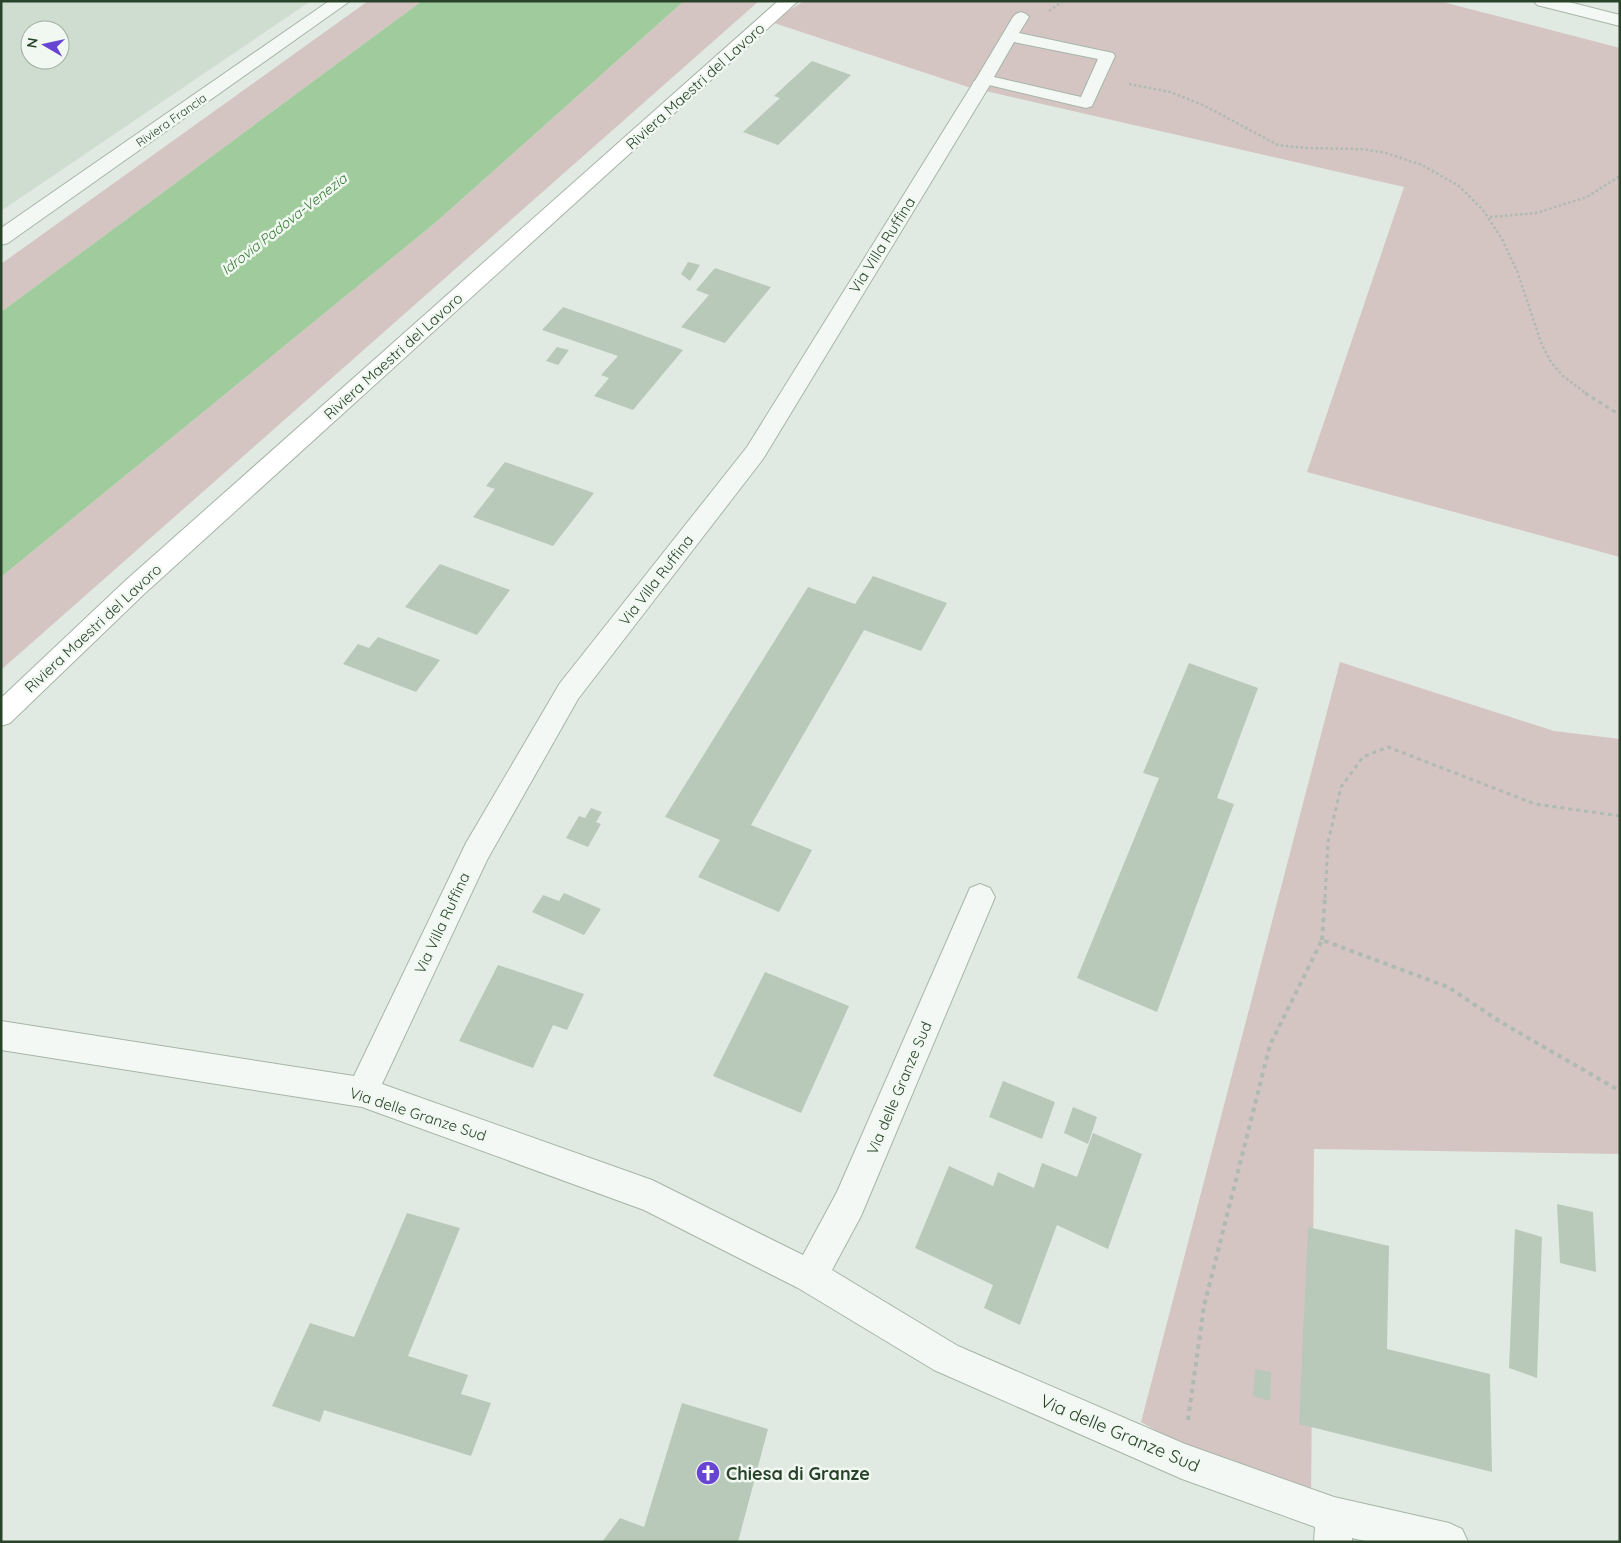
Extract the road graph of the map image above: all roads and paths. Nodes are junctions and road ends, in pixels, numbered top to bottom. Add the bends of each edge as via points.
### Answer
1 (341, 1) edge
2 (789, 1) edge
3 (1543, 1) edge
4 (1021, 17) dead end
5 (1620, 21) edge
6 (1010, 36) junction
7 (1097, 78) junction
8 (982, 82) junction
9 (1620, 176) edge
10 (1490, 217) junction
11 (1, 238) edge
12 (1620, 415) edge
13 (1, 715) edge
14 (1620, 816) edge
15 (980, 897) dead end
16 (1322, 940) junction
17 (1, 1035) edge
18 (362, 1092) junction
19 (1620, 1092) edge
20 (810, 1276) junction
21 (1182, 1460) junction
22 (1333, 1528) edge
23 (1450, 1542) edge

1 - 11 street, Riviera Francia
2 - 13 street, Riviera Maestri del Lavoro via 134,588
3 - 5 street
4 - 6 lane
6 - 7 lane via 1107,56
6 - 8 lane
7 - 8 lane via 1086,103
7 - 10 path via 1170,92 1223,115 1278,145 1290,148 1352,148 1414,162 1444,176
8 - 18 street, Via Villa Ruffina via 755,453 569,692 476,852
9 - 10 path via 1587,197 1536,213
10 - 12 path via 1504,239 1523,286 1537,334 1551,364 1577,388
14 - 16 path via 1535,804 1388,747 1363,757 1341,787 1330,833
15 - 20 street, Via delle Granze Sud via 849,1204
16 - 19 path via 1448,987
16 - 21 path via 1270,1045 1204,1306
17 - 18 street, Via delle Granze Sud
18 - 20 street, Via delle Granze Sud via 652,1196
20 - 21 street, Via delle Granze Sud via 946,1358
21 - 22 street, Via delle Granze Sud
22 - 23 street, Via delle Granze Sud

